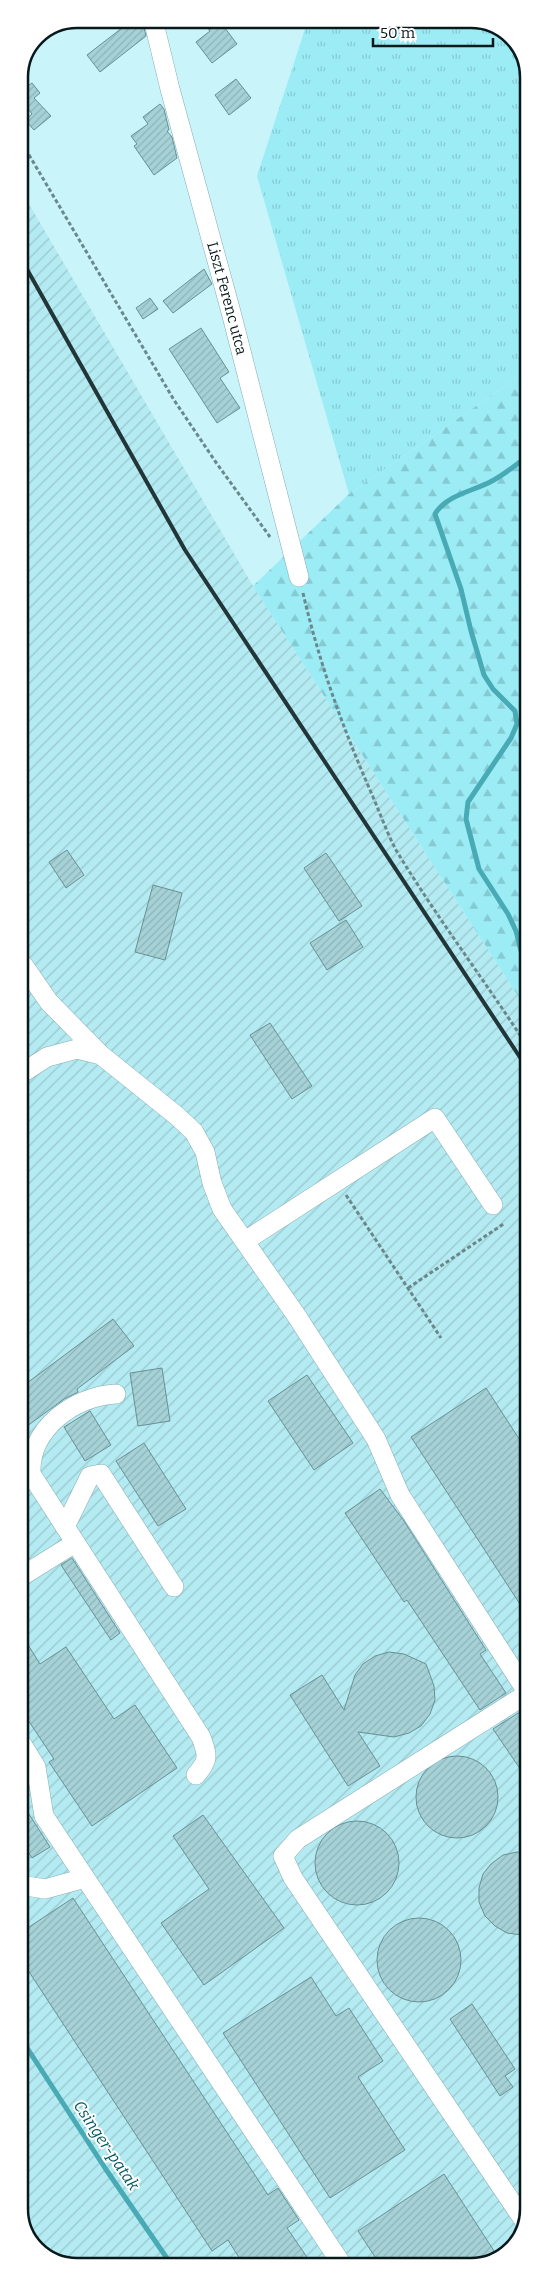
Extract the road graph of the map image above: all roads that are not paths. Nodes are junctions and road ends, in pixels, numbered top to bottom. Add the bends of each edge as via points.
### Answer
1 (155, 28) edge
2 (299, 577) road end
3 (28, 972) edge
4 (101, 1055) junction
5 (28, 1069) edge
6 (493, 1205) dead end
7 (244, 1241) junction
8 (116, 1394) dead end
9 (70, 1535) junction
10 (28, 1571) edge
11 (174, 1587) dead end
12 (520, 1682) edge
13 (520, 1699) edge
14 (28, 1754) edge
15 (196, 1775) dead end
16 (86, 1878) junction
17 (28, 1886) edge
18 (520, 2216) edge
19 (338, 2258) edge

1 - 2 street, Liszt Ferenc utca
3 - 4 street via 50,1002
4 - 5 street via 77,1049 48,1057
4 - 7 street via 194,1132 205,1152 222,1209
6 - 7 street via 435,1118
7 - 12 street via 376,1439 400,1495
8 - 9 street via 81,1402 61,1414 34,1446 30,1474
9 - 10 street
9 - 11 street via 90,1476 101,1474
9 - 15 street via 201,1737 207,1752 206,1764
13 - 18 street via 298,1839 284,1856 293,1878
14 - 16 street via 36,1767 44,1816
16 - 17 street via 45,1889
16 - 19 street

